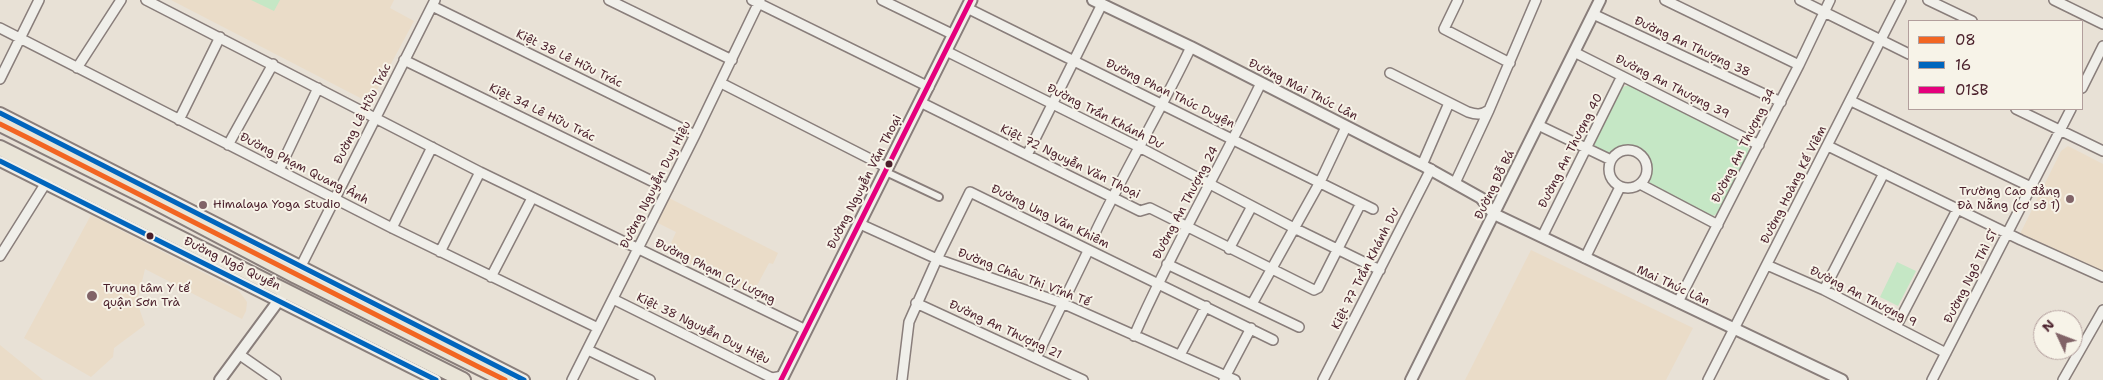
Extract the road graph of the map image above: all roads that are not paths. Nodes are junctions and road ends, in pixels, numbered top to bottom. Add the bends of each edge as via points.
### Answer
1 (39, 0) edge
2 (121, 0) edge
3 (146, 0) edge
4 (609, 0) edge
5 (882, 0) edge
6 (1458, 0) edge
7 (1536, 0) edge
8 (1600, 0) edge
9 (1665, 0) edge
10 (1800, 0) edge
11 (1830, 0) edge
12 (1901, 0) edge
13 (1928, 0) edge
14 (2054, 0) edge
15 (757, 1) edge
16 (1098, 2) edge
17 (433, 3) edge
18 (969, 4) edge
19 (1824, 12) junction
20 (1593, 14) junction
21 (1970, 20) edge
22 (2103, 24) edge
23 (0, 28) edge
24 (954, 35) junction
25 (220, 37) junction
26 (20, 38) junction
27 (1882, 40) junction
28 (2103, 46) edge
29 (1191, 47) junction
30 (946, 52) junction
31 (1574, 52) junction
32 (1908, 53) edge
33 (404, 60) junction
34 (732, 60) junction
35 (1074, 61) junction
36 (1510, 63) junction
37 (273, 64) junction
38 (1800, 65) junction
39 (77, 68) junction
40 (1390, 73) dead end
41 (1622, 76) junction
42 (2084, 76) edge
43 (0, 79) edge
44 (721, 83) junction
45 (1261, 83) junction
46 (929, 87) junction
47 (318, 88) junction
48 (1851, 101) junction
49 (920, 102) junction
50 (1780, 102) junction
51 (1449, 103) junction
52 (1053, 104) junction
53 (1163, 105) junction
54 (1489, 110) junction
55 (2018, 110) edge
56 (2070, 110) edge
57 (0, 113) edge
58 (375, 118) junction
59 (179, 120) junction
60 (0, 124) edge
61 (1538, 125) junction
62 (1346, 127) junction
63 (2059, 131) junction
64 (695, 135) junction
65 (1234, 140) junction
66 (1759, 144) junction
67 (228, 145) junction
68 (1828, 146) junction
69 (432, 147) junction
70 (1139, 147) junction
71 (0, 148) edge
72 (1586, 148) junction
73 (2103, 151) edge
74 (1027, 155) junction
75 (1612, 160) junction
76 (0, 161) edge
77 (1426, 167) junction
78 (279, 170) junction
79 (887, 170) junction
80 (480, 172) junction
81 (1884, 173) junction
82 (48, 179) junction
83 (1320, 182) junction
84 (1455, 183) junction
85 (1640, 184) junction
86 (1209, 185) junction
87 (1620, 186) junction
88 (2031, 187) junction
89 (668, 188) junction
90 (939, 197) dead end
91 (1112, 197) junction
92 (334, 198) junction
93 (532, 198) junction
94 (1361, 203) junction
95 (1252, 206) junction
96 (1958, 208) junction
97 (1373, 210) dead end
98 (1494, 214) junction
99 (860, 224) junction
100 (1718, 225) junction
101 (392, 228) junction
102 (1186, 228) junction
103 (1294, 228) junction
104 (1094, 233) dead end
105 (2007, 234) junction
106 (1542, 237) junction
107 (638, 248) junction
108 (1229, 248) junction
109 (1338, 250) junction
110 (1088, 251) junction
111 (440, 252) junction
112 (0, 256) edge
113 (937, 258) junction
114 (1585, 258) junction
115 (1167, 264) junction
116 (1767, 265) junction
117 (1272, 269) junction
118 (1380, 270) junction
119 (298, 271) junction
120 (491, 276) junction
121 (2103, 277) edge
122 (1157, 283) junction
123 (1824, 290) junction
124 (282, 296) junction
125 (613, 299) junction
126 (1678, 302) junction
127 (916, 303) junction
128 (1062, 303) junction
129 (1252, 304) junction
130 (1206, 306) junction
131 (2103, 310) edge
132 (1299, 327) dead end
133 (1896, 327) junction
134 (598, 328) junction
135 (1251, 328) junction
136 (1734, 329) junction
137 (806, 330) junction
138 (1134, 336) junction
139 (1273, 340) dead end
140 (588, 350) junction
141 (1946, 353) junction
142 (240, 355) junction
143 (1180, 355) junction
144 (1036, 358) junction
145 (1224, 378) edge
146 (782, 379) edge
147 (220, 380) edge
148 (276, 380) edge
149 (436, 380) edge
150 (463, 380) edge
151 (505, 380) edge
152 (524, 380) edge
153 (572, 380) edge
154 (650, 380) edge
155 (902, 380) edge
156 (1083, 380) edge
157 (1235, 380) edge
158 (1323, 380) edge
159 (1411, 380) edge
160 (1708, 380) edge
161 (1842, 380) edge
162 (1932, 380) edge
163 (2063, 380) edge

1 - 26 street
2 - 39 street
3 - 25 street, Đường Phạm Cự Lượng
4 - 34 street
5 - 24 street
6 - 36 street via 1444,29
7 - 36 street
8 - 20 street, Đường Đỗ Bá
9 - 38 street
10 - 19 street
11 - 19 street, Đường An Thượng 34
12 - 27 street, Đường Hoàng Kế Viêm
13 - 21 street
14 - 22 street
15 - 34 street, Đường Nguyễn Duy Hiệu
15 - 46 street
16 - 29 street, Đường Mai Thúc Lân
16 - 35 street
17 - 33 street, Đường Lê Hữu Trác
17 - 64 street, Kiệt 38 Lê Hữu Trác
18 - 24 main road, Đường Nguyễn Văn Thoại
18 - 35 street, Đường Phan Thúc Duyện
19 - 27 street
19 - 38 street, Đường An Thượng 34
20 - 31 street, Đường Đỗ Bá
20 - 50 street, Đường An Thượng 38
23 - 26 street, Đường Phạm Quang Ảnh
24 - 30 main road, Đường Nguyễn Văn Thoại
25 - 37 street, Đường Phạm Cự Lượng
25 - 59 street
26 - 39 street, Đường Phạm Quang Ảnh
26 - 43 street
27 - 32 street
27 - 48 street, Đường Hoàng Kế Viêm
28 - 42 street
29 - 45 street, Đường Mai Thúc Lân
29 - 53 street
30 - 46 main road, Đường Nguyễn Văn Thoại
30 - 52 street, Đường Trần Khánh Dư
31 - 41 street, Đường An Thượng 39
31 - 61 street, Đường Đỗ Bá
33 - 58 street, Đường Lê Hữu Trác
33 - 89 street, Kiệt 34 Lê Hữu Trác
34 - 44 street, Đường Nguyễn Duy Hiệu
35 - 52 street
35 - 53 street, Đường Phan Thúc Duyện
36 - 54 street
37 - 47 street, Đường Phạm Cự Lượng
37 - 67 street
38 - 50 street, Đường An Thượng 34
39 - 59 street, Đường Phạm Quang Ảnh
40 - 51 street
41 - 66 street, Đường An Thượng 39
41 - 72 street, Đường An Thượng 40
44 - 64 street, Đường Nguyễn Duy Hiệu
44 - 79 street
45 - 62 street, Đường Mai Thúc Lân
45 - 65 street, Đường An Thượng 24
46 - 49 main road, Đường Nguyễn Văn Thoại
47 - 58 street, Đường Phạm Cự Lượng
47 - 78 street
48 - 68 street, Đường Hoàng Kế Viêm
48 - 88 street
49 - 74 street, Kiệt 72 Nguyễn Văn Thoại
49 - 79 main road, Đường Nguyễn Văn Thoại
50 - 66 street, Đường An Thượng 34
51 - 54 street via 1477,115
51 - 77 street, Kiệt 77 Trần Khánh Dư
52 - 70 street, Đường Trần Khánh Dư
52 - 74 street
53 - 65 street, Đường Phan Thúc Duyện
53 - 70 street
54 - 84 street
55 - 63 street
56 - 63 street, Đường Ngô Thì Sĩ
57 - 119 street, Đường Ngô Quyền
58 - 69 street, Đường Phạm Cự Lượng
58 - 92 street, Đường Lê Hữu Trác
59 - 67 street, Đường Phạm Quang Ảnh
60 - 119 highway, Đường Ngô Quyền
61 - 72 street
61 - 98 street, Đường Đỗ Bá
62 - 77 street, Đường Mai Thúc Lân
62 - 83 street
63 - 73 street
63 - 88 street, Đường Ngô Thì Sĩ
64 - 89 street, Đường Nguyễn Duy Hiệu
65 - 83 street, Đường Phan Thúc Duyện
65 - 86 street, Đường An Thượng 24
66 - 100 street, Đường An Thượng 34
67 - 78 street, Đường Phạm Quang Ảnh
68 - 81 street
68 - 116 street, Đường Hoàng Kế Viêm
69 - 80 street, Đường Phạm Cự Lượng
69 - 101 street
70 - 86 street, Đường Trần Khánh Dư
70 - 91 street
71 - 82 highway, Đường Ngô Quyền
72 - 75 street
72 - 106 street, Đường An Thượng 40
74 - 91 street, Kiệt 72 Nguyễn Văn Thoại
75 - 85 street via 1626,150 1643,157 1647,168
75 - 87 street via 1609,166 1611,178
76 - 82 street, Đường Ngô Quyền
77 - 84 street, Đường Mai Thúc Lân
77 - 118 street, Kiệt 77 Trần Khánh Dư
78 - 92 street, Đường Phạm Quang Ảnh
79 - 90 street
79 - 99 main road, Đường Nguyễn Văn Thoại
80 - 93 street, Đường Phạm Cự Lượng
80 - 111 street
81 - 96 street
81 - 123 street
82 - 112 street
82 - 124 highway, Đường Ngô Quyền
83 - 94 street, Đường Phan Thúc Duyện
83 - 103 street
84 - 98 street, Đường Mai Thúc Lân via 1481,198
85 - 87 street via 1630,188
85 - 100 street
86 - 95 street, Đường Trần Khánh Dư
86 - 102 street, Đường An Thượng 24
87 - 114 street
88 - 105 street, Đường Ngô Thì Sĩ
89 - 107 street, Đường Nguyễn Duy Hiệu
91 - 102 street, Kiệt 72 Nguyễn Văn Thoại via 1140,211 1150,208
91 - 104 street
92 - 101 street, Đường Phạm Quang Ảnh
92 - 119 street, Đường Lê Hữu Trác
93 - 107 street, Đường Phạm Cự Lượng
93 - 120 street
94 - 97 street, Đường Phan Thúc Duyện
94 - 109 street
95 - 103 street, Đường Trần Khánh Dư
95 - 108 street
96 - 105 street
96 - 133 street
98 - 106 street, Mai Thúc Lân
98 - 159 street, Đường Đỗ Bá
99 - 113 street, Đường Châu Thị Vĩnh Tế
99 - 137 main road, Đường Nguyễn Văn Thoại
100 - 126 street, Đường An Thượng 34
101 - 111 street, Đường Phạm Quang Ảnh
102 - 108 street, Kiệt 72 Nguyễn Văn Thoại
102 - 115 street, Đường An Thượng 24
103 - 109 street, Đường Trần Khánh Dư
103 - 117 street
105 - 121 street
105 - 141 street, Đường Ngô Thì Sĩ
106 - 114 street, Mai Thúc Lân
107 - 125 street, Đường Nguyễn Duy Hiệu
107 - 137 street, Đường Phạm Cự Lượng
108 - 117 street, Kiệt 72 Nguyễn Văn Thoại
109 - 117 street, Kiệt 72 Nguyễn Văn Thoại via 1316,290
109 - 118 street, Đường Trần Khánh Dư
110 - 113 street, Đường Ung Văn Khiêm via 970,192
110 - 122 street, Đường Ung Văn Khiêm
110 - 128 street
111 - 120 street, Đường Phạm Quang Ảnh
113 - 127 street, Đường Ung Văn Khiêm
113 - 128 street, Đường Châu Thị Vĩnh Tế
114 - 126 street, Mai Thúc Lân
115 - 122 street, Đường An Thượng 24
115 - 129 street
116 - 123 street, Đường An Thượng 9
116 - 136 street, Đường Hoàng Kế Viêm
117 - 129 street
118 - 158 street, Kiệt 77 Trần Khánh Dư
119 - 124 highway
119 - 151 highway, Đường Ngô Quyền
119 - 152 street, Đường Ngô Quyền
120 - 134 street, Đường Phạm Quang Ảnh
122 - 130 street, Đường Ung Văn Khiêm
122 - 138 street, Đường An Thượng 24
123 - 133 street, Đường An Thượng 9
124 - 142 street
124 - 149 street, Đường Ngô Quyền
124 - 150 highway, Đường Ngô Quyền
125 - 134 street, Đường Nguyễn Duy Hiệu
125 - 146 street, Kiệt 38 Nguyễn Duy Hiệu via 772,378
126 - 136 street, Mai Thúc Lân
127 - 144 street, Đường An Thượng 21
127 - 155 street, Đường Ung Văn Khiêm via 909,322
128 - 138 street, Đường Châu Thị Vĩnh Tế
128 - 144 street
129 - 132 street
130 - 135 street, Đường Ung Văn Khiêm
130 - 143 street
131 - 163 street
133 - 141 street, Đường An Thượng 9
134 - 140 street, Đường Nguyễn Duy Hiệu
135 - 139 street, Đường Ung Văn Khiêm
135 - 145 street
136 - 160 street, Đường Hoàng Kế Viêm
136 - 161 street, Mai Thúc Lân
137 - 146 main road, Đường Nguyễn Văn Thoại
138 - 143 street, Đường Châu Thị Vĩnh Tế
140 - 153 street, Đường Nguyễn Duy Hiệu
140 - 154 street
141 - 162 street, Đường Ngô Thì Sĩ
142 - 147 street
142 - 148 street
143 - 145 street, Đường Châu Thị Vĩnh Tế
144 - 156 street, Đường An Thượng 21
145 - 157 street, Đường Châu Thị Vĩnh Tế

